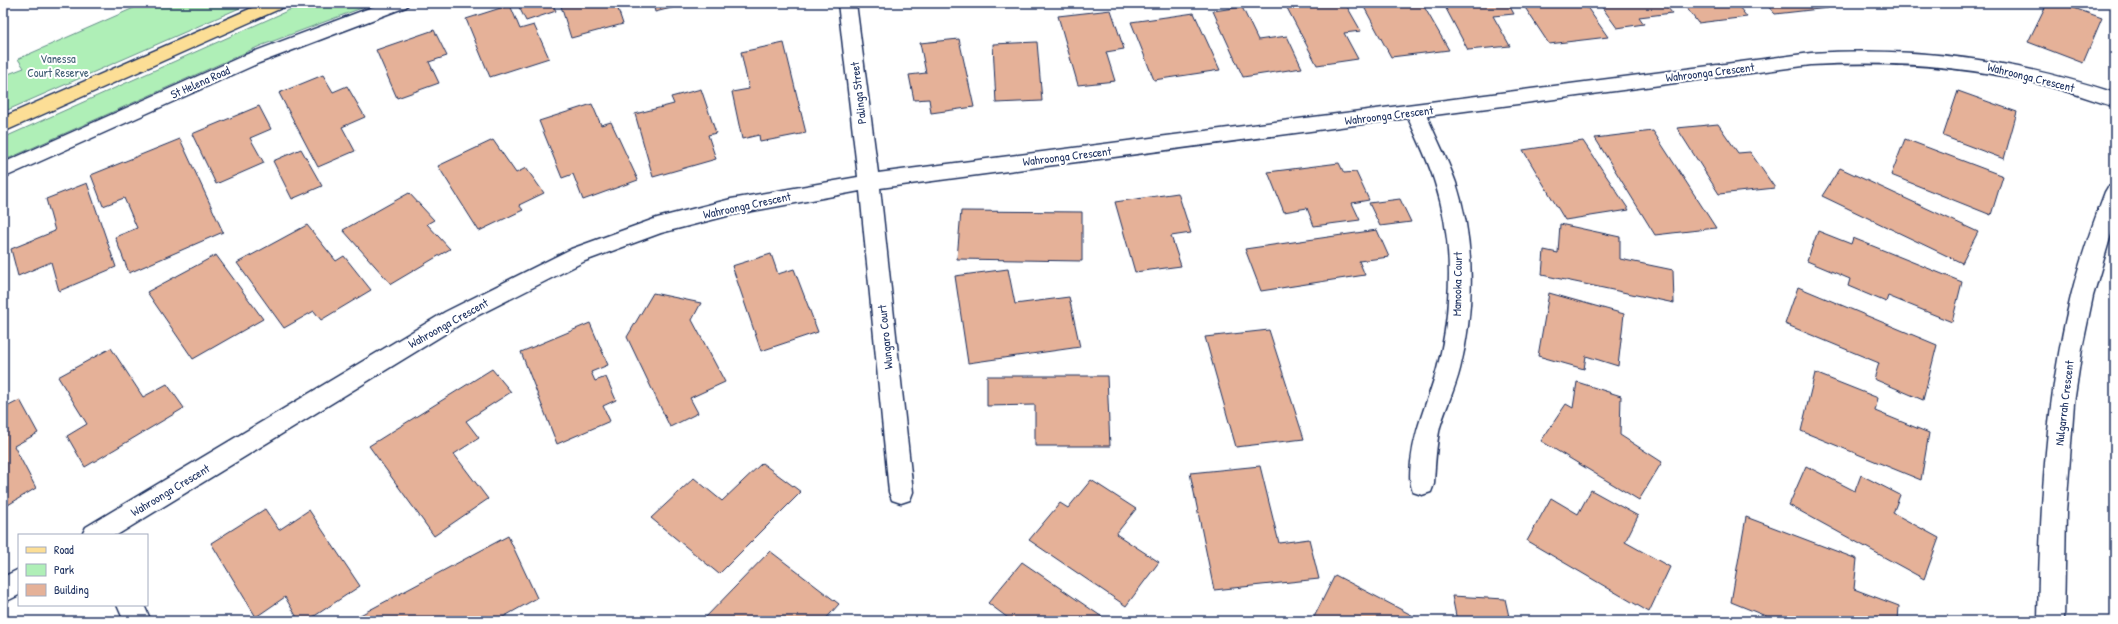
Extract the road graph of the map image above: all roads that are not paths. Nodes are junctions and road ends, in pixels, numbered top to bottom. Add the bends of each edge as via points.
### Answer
1 (278, 3) edge
2 (400, 3) edge
3 (847, 3) edge
4 (2115, 100) edge
5 (1415, 111) junction
6 (3, 125) edge
7 (3, 171) edge
8 (869, 182) junction
9 (2115, 192) edge
10 (2110, 217) edge
11 (1422, 484) dead end
12 (901, 492) dead end
13 (97, 534) edge
14 (18, 582) edge
15 (3, 591) edge
16 (130, 606) edge
17 (138, 621) edge
18 (2051, 621) edge

1 - 6 main road
2 - 7 street, St Helena Road via 252,59
3 - 8 street, Palinga Street
4 - 5 street, Wahroonga Crescent via 2071,86 1979,64 1937,58 1850,56
5 - 8 street, Wahroonga Crescent
5 - 11 street, Manooka Court via 1445,182 1457,236 1459,268 1459,303 1454,337 1448,369 1428,432
8 - 12 street, Wungaro Court
8 - 13 street, Wahroonga Crescent via 731,207 657,226 578,256 453,318
9 - 10 street, Nulgarrah Crescent
10 - 18 street, Nulgarrah Crescent via 2082,292 2061,425 2053,509
14 - 15 street
16 - 17 street

